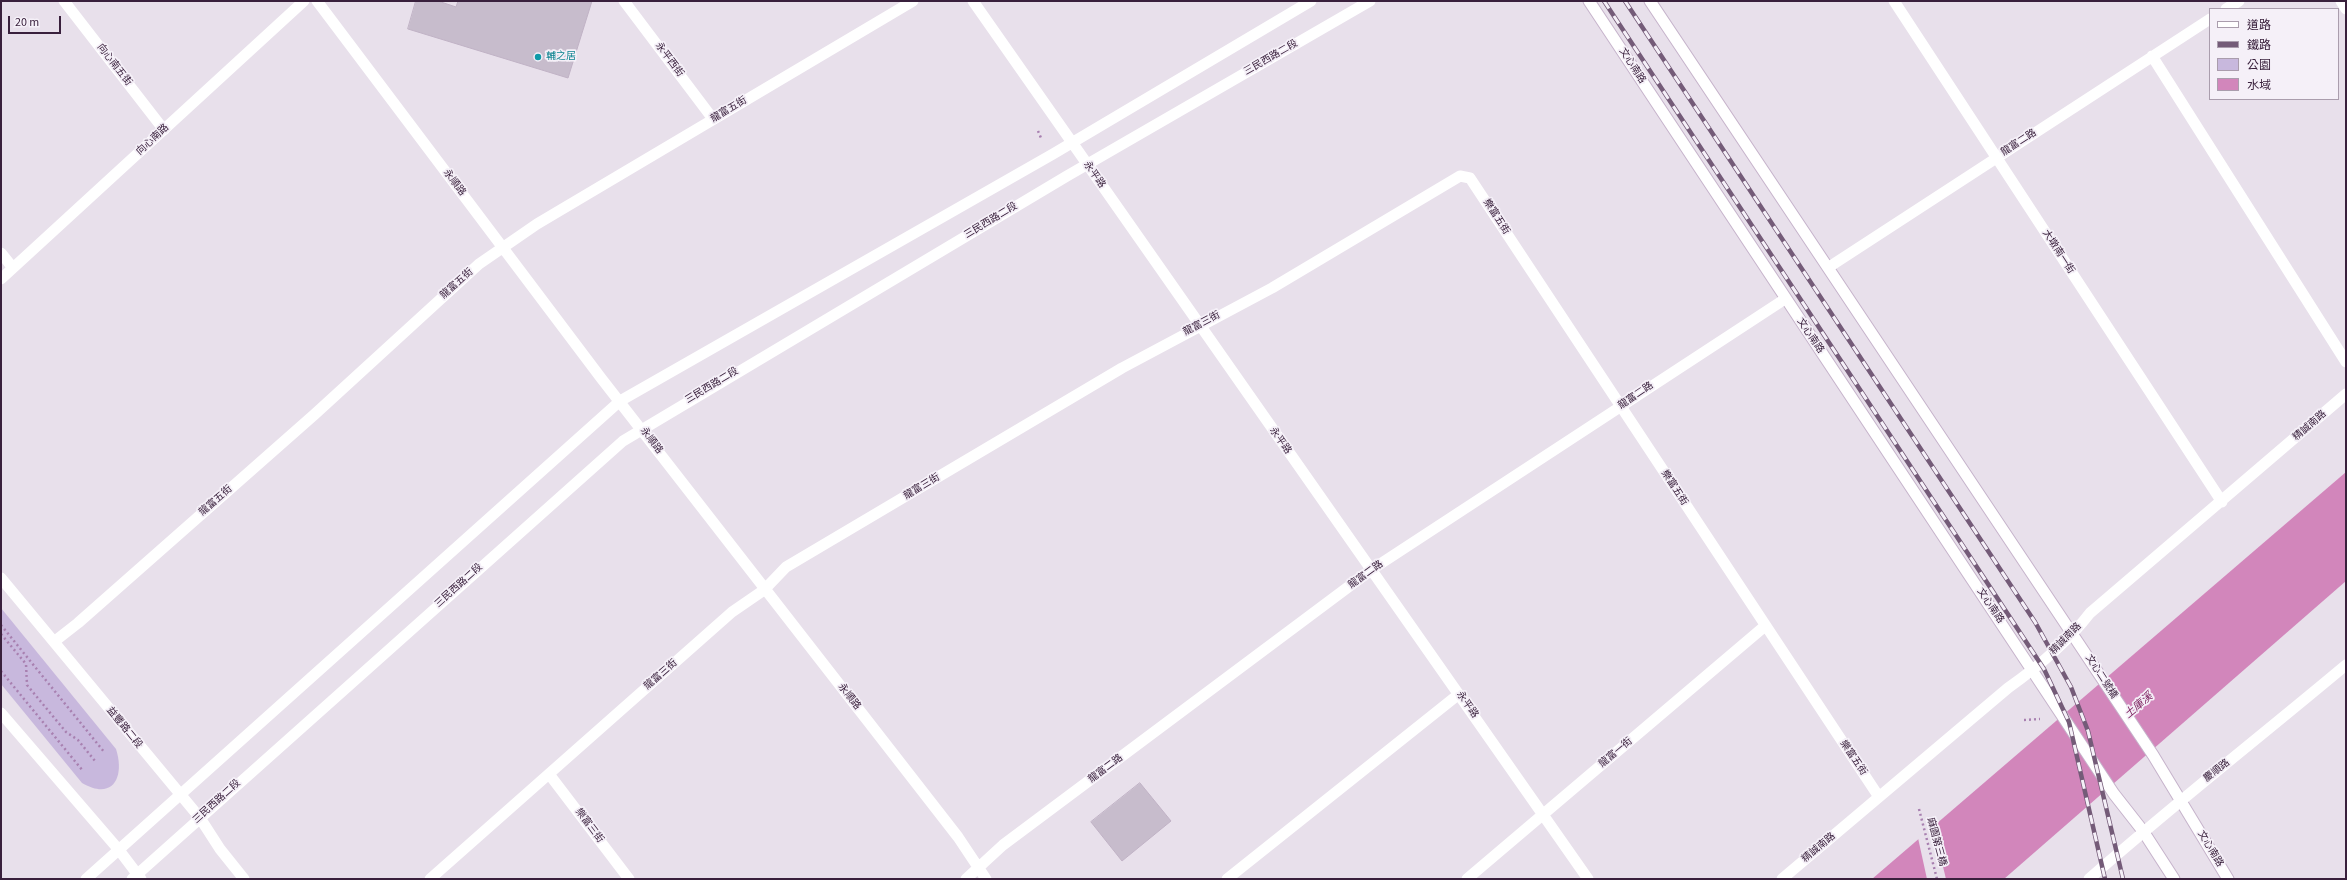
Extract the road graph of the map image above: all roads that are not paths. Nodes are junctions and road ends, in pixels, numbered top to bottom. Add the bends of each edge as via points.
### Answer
1 (64, 1) edge
2 (304, 1) edge
3 (317, 1) edge
4 (624, 1) edge
5 (913, 1) edge
6 (973, 1) edge
7 (1311, 1) edge
8 (1370, 1) edge
9 (1589, 1) edge
10 (1650, 1) edge
11 (1894, 1) edge
12 (2239, 1) edge
13 (2341, 1) edge
14 (2228, 8) edge
15 (2346, 9) edge
16 (2209, 20) edge
17 (2152, 56) junction
18 (713, 119) junction
19 (164, 130) junction
20 (1072, 142) junction
21 (1997, 158) junction
22 (1086, 165) junction
23 (1470, 178) joint
24 (504, 248) junction
25 (1, 253) edge
26 (1829, 267) junction
27 (13, 268) junction
28 (1, 279) edge
29 (1786, 299) junction
30 (1199, 326) junction
31 (2346, 362) edge
32 (2346, 394) edge
33 (620, 400) junction
34 (1620, 407) junction
35 (641, 428) junction
36 (2222, 502) junction
37 (1371, 570) junction
38 (1, 578) edge
39 (764, 590) junction
40 (1765, 626) junction
41 (2073, 635) junction
42 (54, 641) junction
43 (2346, 665) edge
44 (2033, 670) junction
45 (1459, 694) junction
46 (1, 713) edge
47 (549, 774) junction
48 (180, 796) junction
49 (1879, 796) junction
50 (2180, 799) junction
51 (1543, 814) junction
52 (200, 818) junction
53 (2143, 831) junction
54 (119, 850) junction
55 (978, 868) junction
56 (137, 877) edge
57 (86, 879) edge
58 (244, 879) edge
59 (430, 879) edge
60 (629, 879) edge
61 (966, 879) edge
62 (986, 879) edge
63 (1227, 879) edge
64 (1467, 879) edge
65 (1588, 879) edge
66 (1782, 879) edge
67 (2089, 879) edge
68 (2174, 879) edge
69 (2228, 879) edge

1 - 19 street, 向心南五街
2 - 19 street, 向心南路
3 - 24 street, 永順路
4 - 18 street, 永平西街
5 - 18 street, 龍富五街
6 - 20 street, 永平路
7 - 20 street
8 - 22 street, 三民西路二段
9 - 29 street, 文心南路
10 - 26 street
11 - 21 street, 大墩南一街
12 - 14 street
13 - 15 street
16 - 17 street, 龍富二路
17 - 21 street, 龍富二路
17 - 31 street
18 - 24 street, 龍富五街 via 536,224
19 - 27 street, 向心南路
20 - 22 street, 永平路
20 - 33 street
21 - 26 street, 龍富二路
21 - 36 street, 大墩南一街
22 - 30 street, 永平路
22 - 35 street, 三民西路二段
23 - 30 street, 龍富三街 via 1460,176 1272,288
23 - 34 street, 樂富五街
24 - 33 street, 永順路
24 - 42 street, 龍富五街 via 479,264 310,419 78,623
25 - 27 street
26 - 41 street
27 - 28 street, 向心南路
29 - 34 street, 龍富二路
29 - 44 street, 文心南路
30 - 37 street, 永平路
30 - 39 street, 龍富三街 via 1122,368 786,567
32 - 36 street, 精誠南路
33 - 35 street, 永順路
33 - 48 street
34 - 37 street, 龍富二路
34 - 40 street, 樂富五街
35 - 39 street, 永順路
35 - 52 street, 三民西路二段 via 583,475
36 - 41 street, 精誠南路 via 2090,613
37 - 45 street, 永平路
37 - 55 street, 龍富二路 via 1003,846
38 - 42 street, 益豐路二段
39 - 47 street, 龍富三街 via 732,612
39 - 55 street, 永順路 via 958,837
40 - 49 street, 樂富五街
40 - 51 street, 龍富一街
41 - 44 street, 精誠南路
41 - 50 street, 文心二號橋
42 - 48 street, 益豐路二段
43 - 50 street, 慶順路 via 2258,739
44 - 49 street, 精誠南路
44 - 53 street via 2114,794
45 - 51 street, 永平路
45 - 63 street
46 - 54 street
47 - 59 street, 龍富三街
47 - 60 street, 樂富三街
48 - 52 street, 益豐路二段
48 - 54 street
49 - 66 street, 精誠南路
50 - 53 street, 慶順路
50 - 69 street, 文心南路
51 - 64 street, 龍富一街
51 - 65 street, 永平路
52 - 56 street, 三民西路二段
52 - 58 street, 益豐路二段
53 - 67 street, 慶順路
53 - 68 street
54 - 56 street
54 - 57 street
55 - 61 street, 龍富二路
55 - 62 street, 永順路

